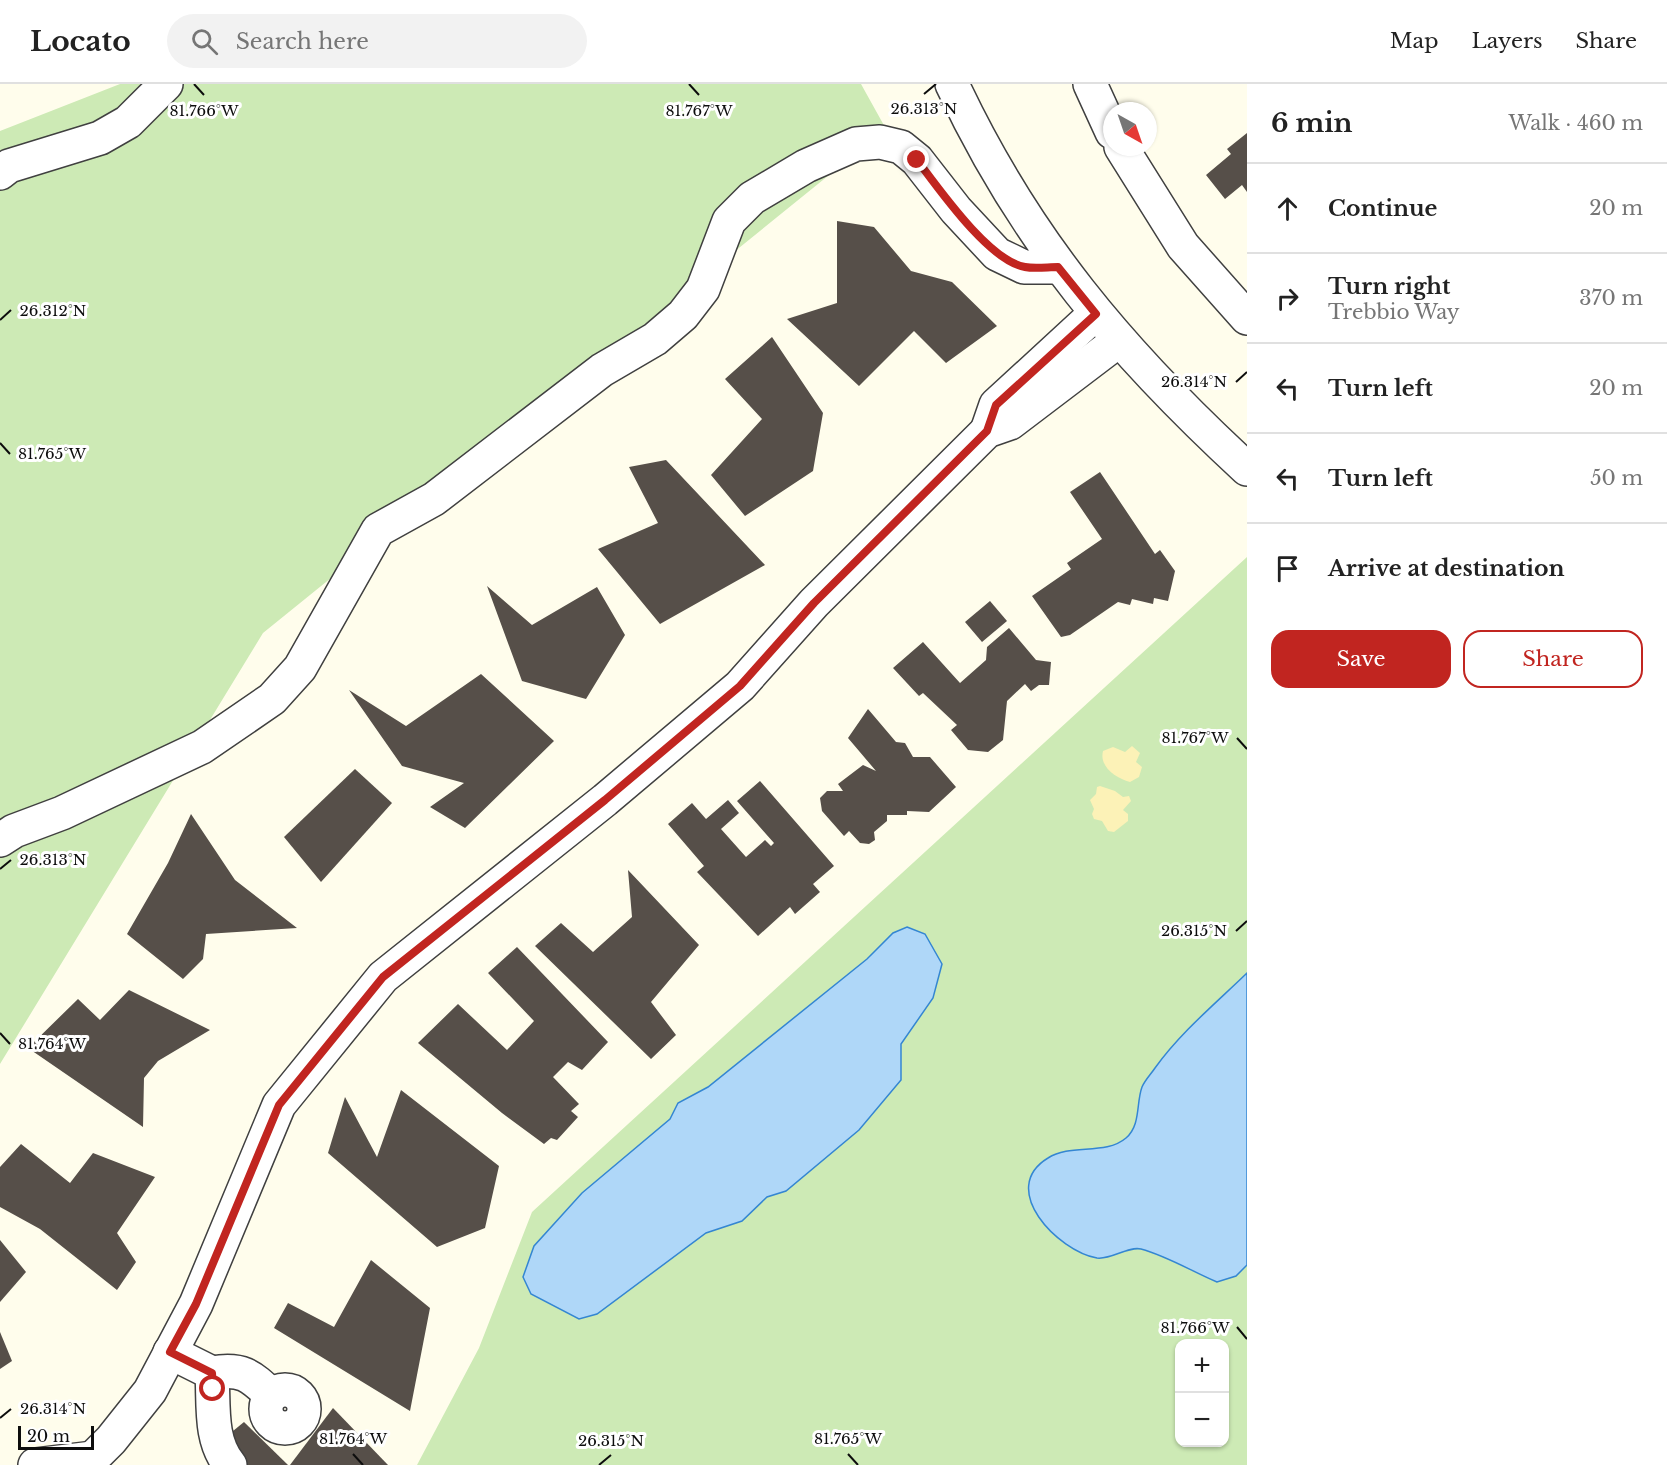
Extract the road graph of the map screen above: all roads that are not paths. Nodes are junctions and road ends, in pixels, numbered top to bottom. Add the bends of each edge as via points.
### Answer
1 (166, 84) edge
2 (952, 84) edge
3 (1090, 84) edge
4 (1103, 112) edge
5 (1128, 156) edge
6 (0, 173) edge
7 (1058, 267) junction
8 (1096, 314) junction
9 (1247, 318) edge
10 (1118, 341) junction
11 (987, 431) junction
12 (1247, 469) edge
13 (0, 840) edge
14 (170, 1352) junction
15 (212, 1373) junction
16 (271, 1395) dead end
17 (91, 1461) edge
18 (35, 1465) edge
19 (230, 1465) edge

1 - 6 street via 128,122 100,138 18,163
2 - 7 street via 980,144
3 - 4 street
5 - 9 street via 1183,246
7 - 8 street
7 - 13 street via 1024,267 997,254 917,160 901,147 880,142 856,144 806,166 752,198 729,221 704,289 655,339 602,370 434,499 378,530 300,668 272,699 202,747
8 - 10 street
8 - 11 street via 996,405
10 - 11 street via 1010,423
10 - 12 street
11 - 14 street via 814,603 740,686 605,800 383,977 279,1105 196,1304
14 - 15 street
14 - 17 street via 150,1391
15 - 16 street via 245,1373
15 - 19 street via 216,1438
17 - 18 street

